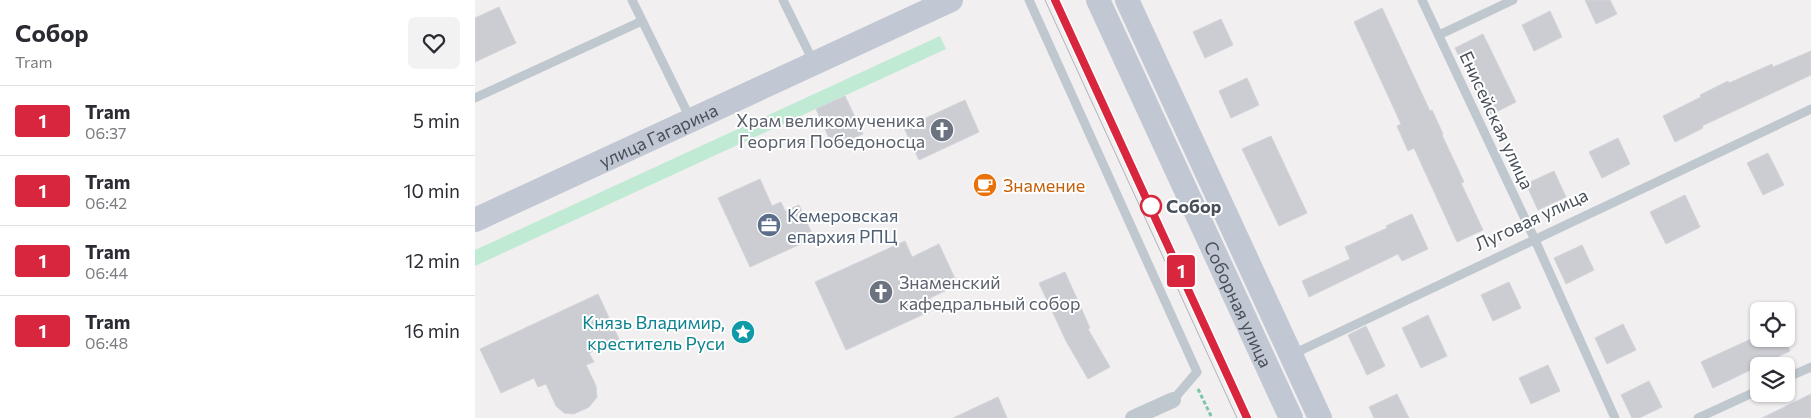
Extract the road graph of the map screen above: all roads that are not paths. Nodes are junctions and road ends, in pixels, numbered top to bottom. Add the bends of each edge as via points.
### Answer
1 (631, 0) edge
2 (783, 0) edge
3 (951, 0) edge
4 (1029, 0) edge
5 (1098, 0) edge
6 (1127, 0) edge
7 (1422, 0) edge
8 (1513, 0) edge
9 (642, 21) junction
10 (1439, 35) junction
11 (814, 63) junction
12 (475, 98) edge
13 (1811, 109) edge
14 (691, 120) junction
15 (475, 220) edge
16 (1535, 240) junction
17 (1291, 355) junction
18 (1267, 366) junction
19 (1811, 366) edge
20 (1795, 374) edge
21 (1750, 394) edge
22 (1173, 400) joint
23 (1133, 418) edge
24 (1291, 418) edge
25 (1320, 418) edge
26 (1615, 418) edge
27 (1698, 418) edge

1 - 9 lane
2 - 11 lane
3 - 11 main road, улица Гагарина
4 - 22 lane via 1197,372
5 - 18 main road, Соборная улица
6 - 17 main road, Соборная улица
7 - 10 lane, Енисейская улица
8 - 10 lane
9 - 12 lane
9 - 14 lane
10 - 16 lane, Енисейская улица
11 - 14 main road, улица Гагарина
13 - 16 lane, Луговая улица
14 - 15 main road, улица Гагарина
16 - 17 lane, Луговая улица
16 - 26 lane, Енисейская улица
17 - 18 street, Луговая улица
17 - 25 main road, Соборная улица
18 - 24 main road, Соборная улица
19 - 20 lane
21 - 27 lane
22 - 23 street

